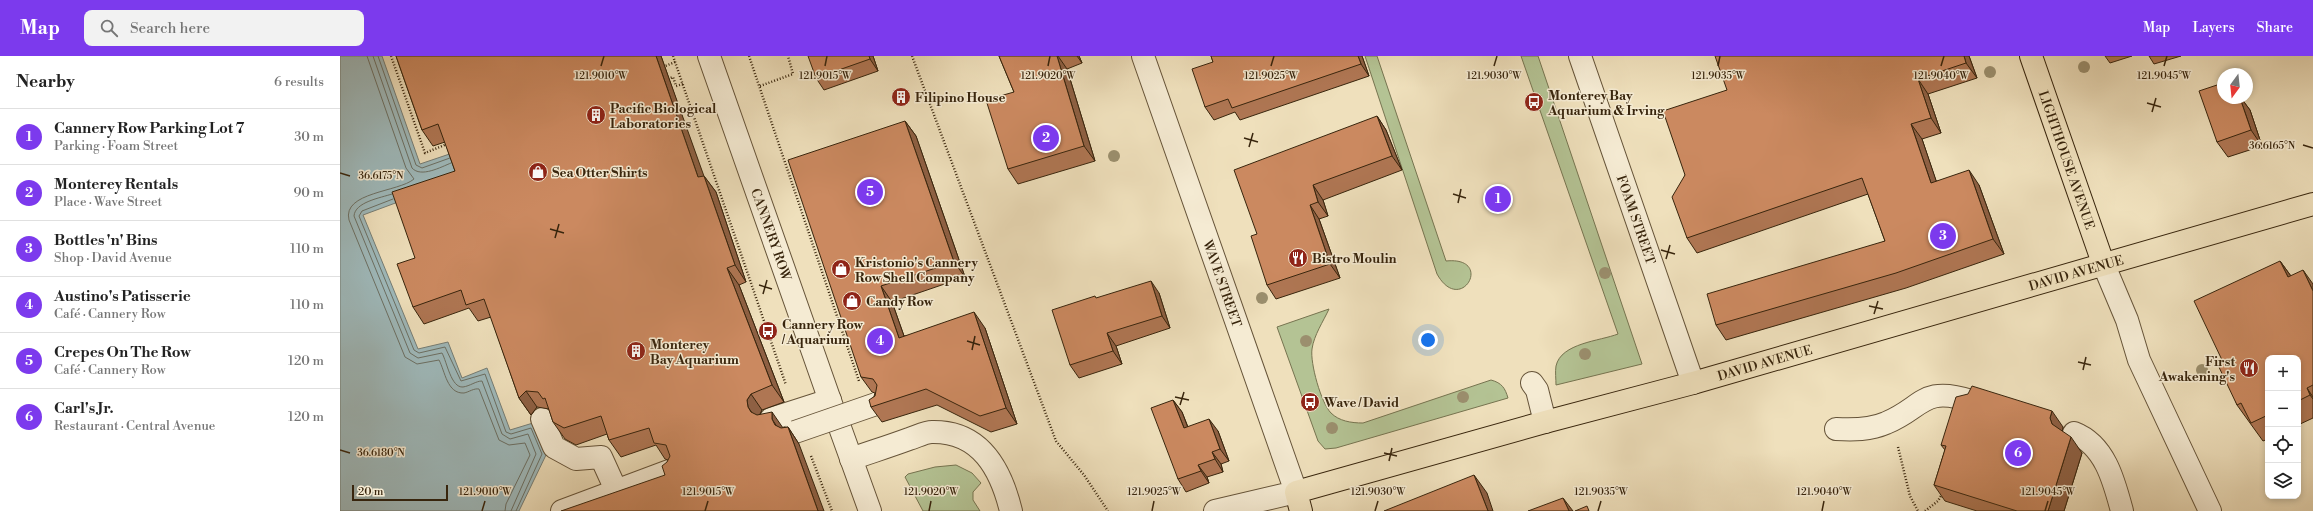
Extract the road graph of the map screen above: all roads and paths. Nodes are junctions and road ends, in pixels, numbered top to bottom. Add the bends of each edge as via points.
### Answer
1 (391, 56) edge
2 (673, 56) edge
3 (709, 56) edge
4 (749, 56) edge
5 (788, 56) edge
6 (912, 56) edge
7 (1142, 56) edge
8 (1580, 56) edge
9 (2031, 56) edge
10 (675, 62) junction
11 (661, 68) edge
12 (665, 80) edge
13 (683, 84) junction
14 (760, 86) junction
15 (454, 142) edge
16 (2313, 204) edge
17 (2103, 263) junction
18 (1532, 383) dead end
19 (1693, 383) junction
20 (861, 387) edge
21 (1971, 401) edge
22 (876, 404) edge
23 (834, 412) junction
24 (542, 419) dead end
25 (770, 419) edge
26 (795, 422) junction
27 (1545, 422) junction
28 (1836, 429) dead end
29 (2074, 433) dead end
30 (1950, 443) edge
31 (1898, 446) dead end
32 (810, 452) dead end
33 (851, 459) junction
34 (670, 471) edge
35 (1940, 473) edge
36 (616, 490) junction
37 (1943, 490) edge
38 (1299, 502) edge
39 (868, 506) edge
40 (562, 511) edge
41 (832, 511) edge
42 (1011, 511) edge
43 (1108, 511) edge
44 (1215, 511) edge
45 (1918, 511) edge
46 (1925, 511) edge
47 (2122, 511) edge
48 (2210, 511) edge

1 - 15 path via 425,152
2 - 10 path
3 - 23 street, CANNERY ROW
4 - 14 path
5 - 14 path via 793,74
6 - 43 path via 1056,441 1084,475
7 - 38 street, WAVE STREET
8 - 19 street, FOAM STREET
9 - 17 main road, LIGHTHOUSE AVENUE
10 - 11 path
10 - 13 path
12 - 13 path via 673,77 676,86
13 - 26 path
14 - 20 path
16 - 17 main road, DAVID AVENUE
17 - 19 main road, DAVID AVENUE
17 - 48 street via 2127,320 2139,360
18 - 27 street via 1537,390
19 - 27 main road, DAVID AVENUE
21 - 28 street via 1960,397 1936,396 1924,399 1896,418 1878,426 1854,430
22 - 26 street, bridge
23 - 26 street
23 - 33 street, CANNERY ROW
24 - 36 street via 554,447 576,459 601,457
25 - 26 street
27 - 38 main road, DAVID AVENUE
29 - 47 street via 2084,437 2104,459
30 - 35 path via 1944,453
31 - 45 path via 1908,490
32 - 41 path
33 - 39 street, CANNERY ROW
33 - 42 street via 931,432 951,434 970,442 986,454 1006,490
34 - 36 street
36 - 40 street
37 - 46 path via 1941,499
38 - 44 street, DAVID AVENUE

